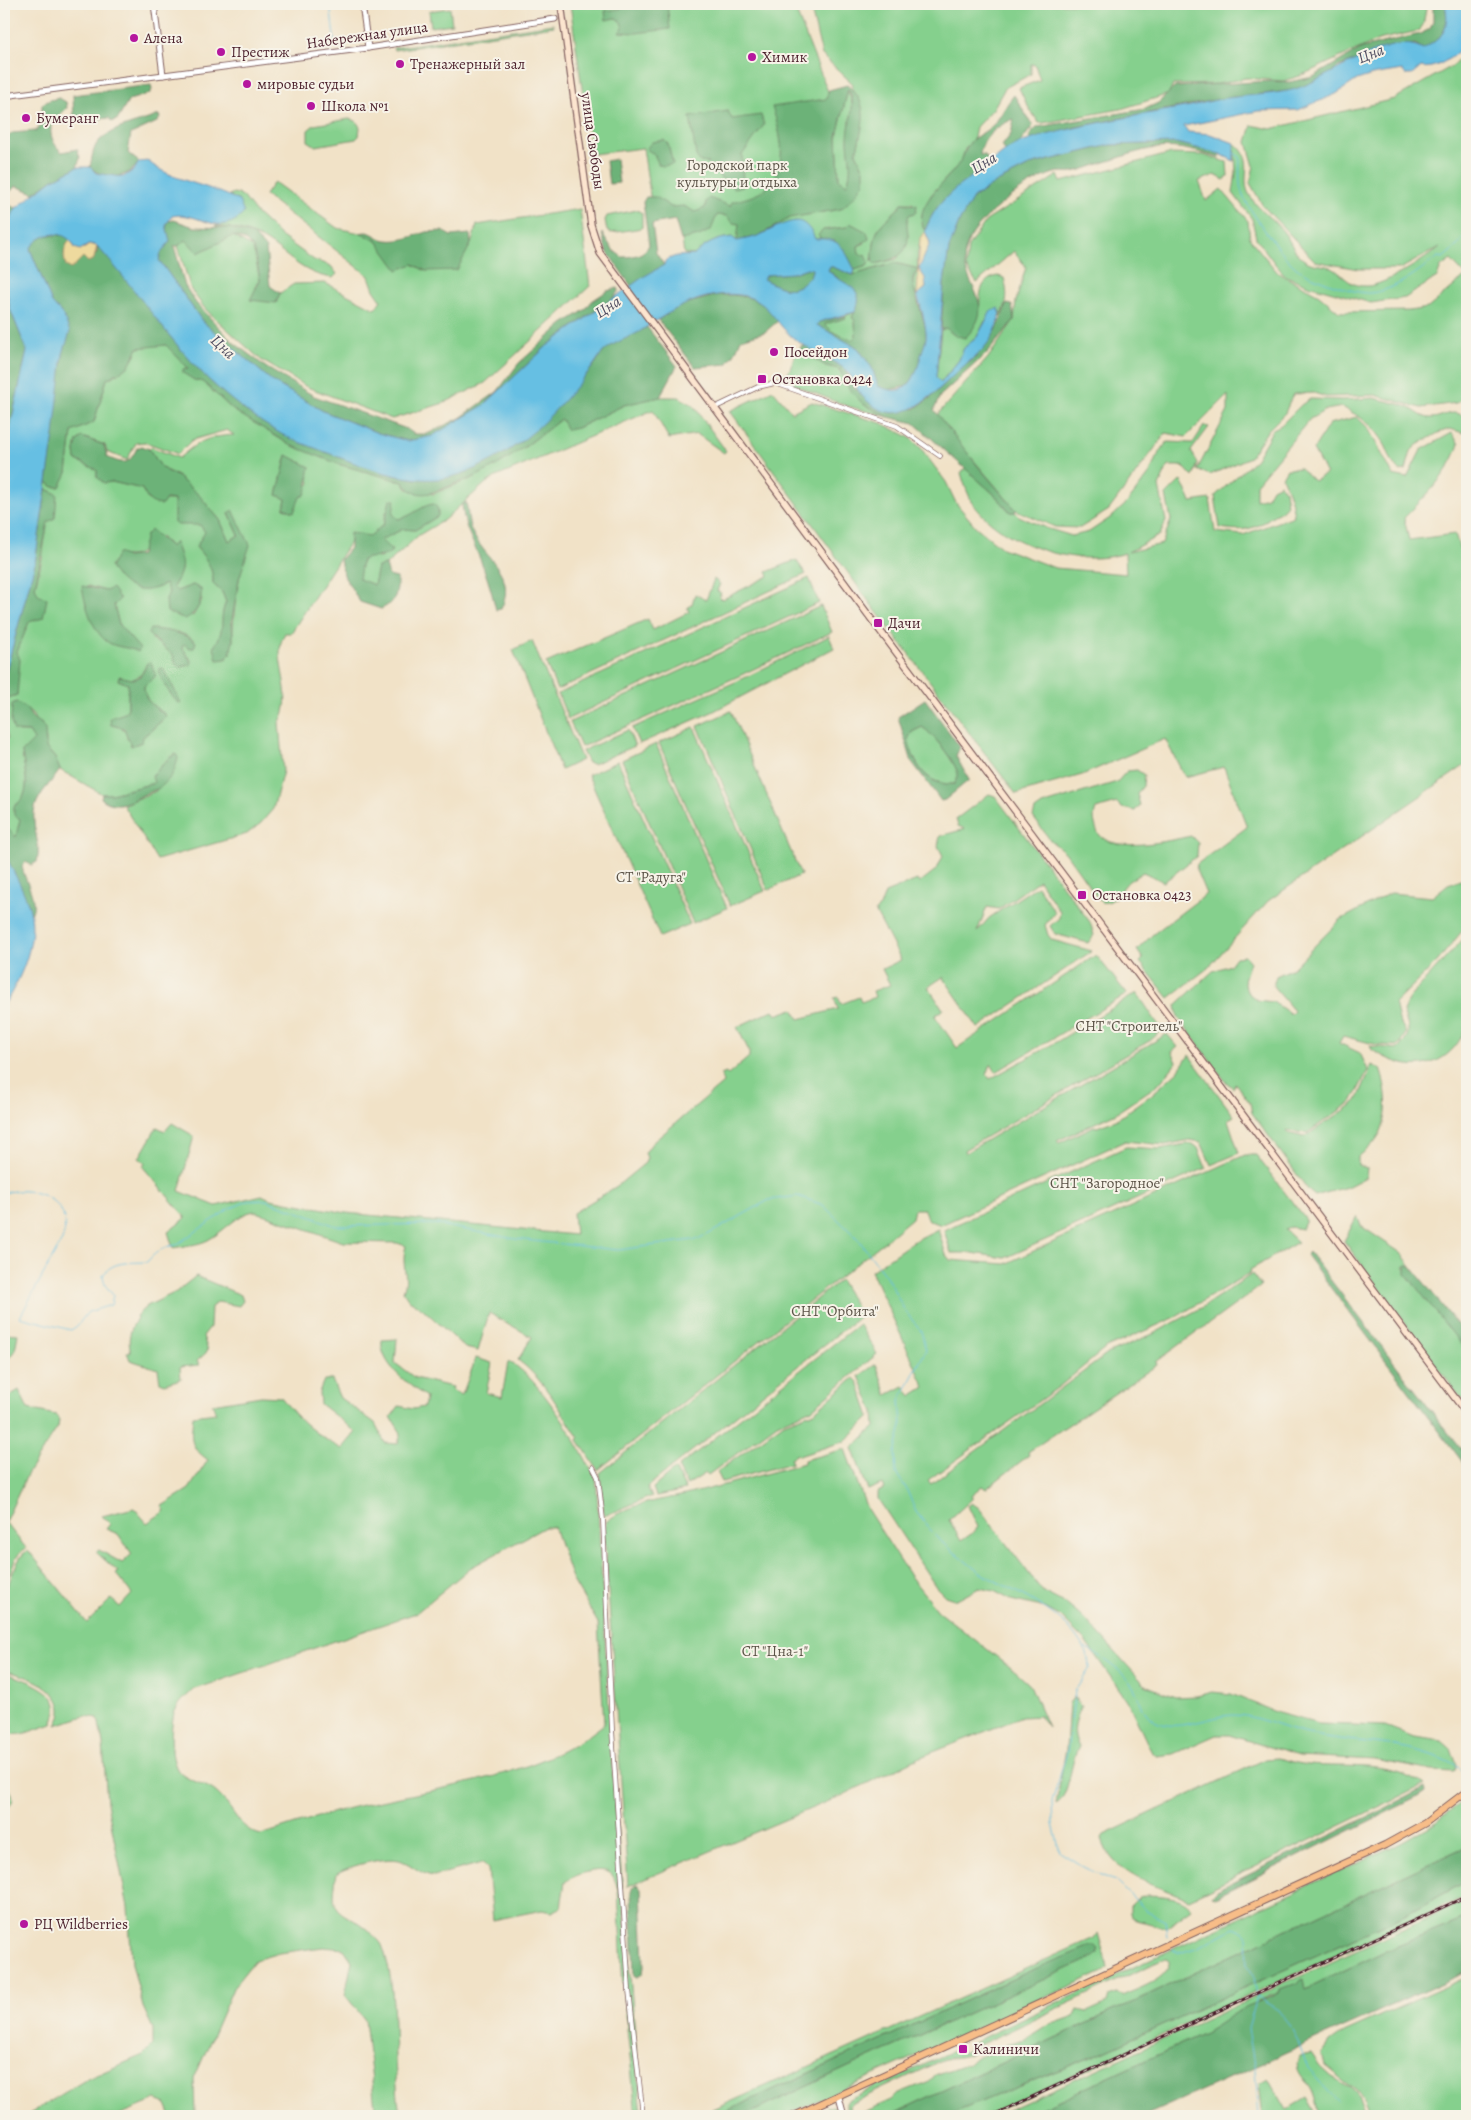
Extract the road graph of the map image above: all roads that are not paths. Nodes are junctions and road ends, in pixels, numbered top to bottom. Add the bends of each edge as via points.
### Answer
1 (154, 4) edge
2 (362, 4) edge
3 (561, 4) edge
4 (555, 19) dead end
5 (368, 48) junction
6 (163, 75) junction
7 (4, 96) edge
8 (714, 408) junction
9 (940, 456) dead end
10 (1467, 1414) edge
11 (593, 1467) dead end
12 (1467, 1791) edge
13 (839, 2097) junction
14 (643, 2116) edge
15 (794, 2116) edge
16 (844, 2116) edge

1 - 6 street
2 - 5 street
3 - 8 main road, улица Свободы via 591,225 600,252
4 - 5 street, Набережная улица
5 - 6 street, Набережная улица
6 - 7 street, Набережная улица
8 - 9 street via 768,383 775,383 897,426
8 - 10 main road, улица Свободы
11 - 14 street via 597,1473 603,1520 630,1990
12 - 13 main road via 1425,1823 1384,1845
13 - 15 main road
13 - 16 street

